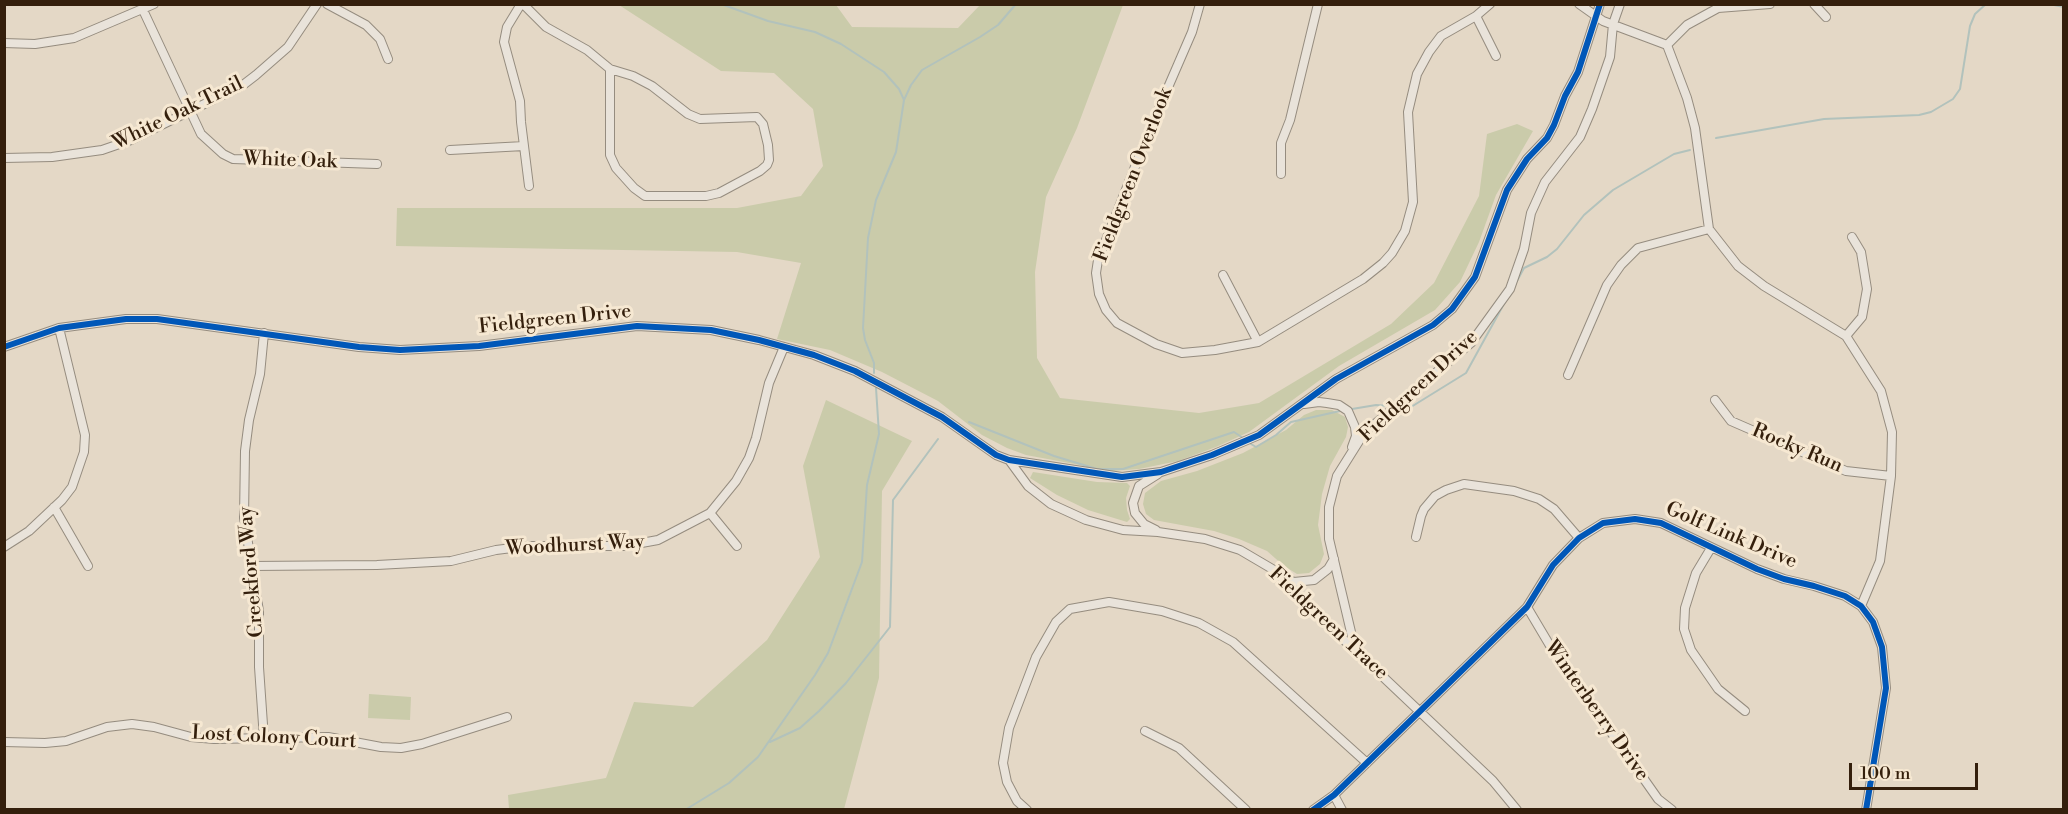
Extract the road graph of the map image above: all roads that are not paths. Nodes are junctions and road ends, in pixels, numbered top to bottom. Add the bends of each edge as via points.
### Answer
1 (154, 4) edge
2 (317, 4) edge
3 (327, 4) edge
4 (522, 4) edge
5 (1200, 4) edge
6 (1318, 4) edge
7 (1490, 4) edge
8 (1579, 4) edge
9 (1599, 4) edge
10 (1620, 4) edge
11 (1770, 4) edge
12 (1815, 4) edge
13 (143, 10) junction
14 (1595, 15) junction
15 (1476, 16) junction
16 (1826, 17) dead end
17 (1613, 24) junction
18 (4, 43) edge
19 (1667, 45) junction
20 (1496, 57) dead end
21 (388, 59) dead end
22 (610, 69) junction
23 (190, 111) junction
24 (524, 146) junction
25 (450, 150) dead end
26 (4, 158) edge
27 (377, 164) dead end
28 (1281, 174) dead end
29 (529, 186) dead end
30 (1709, 229) junction
31 (1852, 237) dead end
32 (1223, 275) dead end
33 (59, 328) junction
34 (264, 333) junction
35 (1846, 336) junction
36 (1258, 342) junction
37 (4, 347) edge
38 (784, 347) junction
39 (1568, 375) dead end
40 (1715, 400) dead end
41 (1304, 404) junction
42 (1350, 454) junction
43 (1009, 460) junction
44 (1161, 472) junction
45 (1891, 476) junction
46 (54, 507) junction
47 (710, 513) junction
48 (1158, 532) junction
49 (1416, 537) dead end
50 (1579, 538) junction
51 (737, 546) dead end
52 (4, 547) edge
53 (1711, 548) junction
54 (1334, 559) junction
55 (88, 566) dead end
56 (251, 566) junction
57 (1282, 578) junction
58 (1861, 606) junction
59 (1527, 607) junction
60 (1355, 649) junction
61 (1420, 710) junction
62 (1745, 711) dead end
63 (507, 717) dead end
64 (1145, 731) dead end
65 (264, 740) junction
66 (4, 742) edge
67 (1367, 763) junction
68 (1334, 795) junction
69 (1027, 810) edge
70 (1246, 810) edge
71 (1313, 810) edge
72 (1342, 810) edge
73 (1517, 810) edge
74 (1672, 810) edge
75 (1866, 810) edge

1 - 13 street
2 - 23 street, White Oak Trail via 288,47 256,75
3 - 21 street via 366,25 380,39
4 - 22 street via 546,27 587,50
4 - 24 street via 507,27 504,42 519,95
5 - 36 street, Fieldgreen Overlook via 1098,260 1097,286 1106,310 1117,323 1156,344 1182,353
6 - 28 street via 1281,143
7 - 15 street, Fieldgreen Overlook
8 - 14 street
9 - 14 street, Fieldgreen Drive
10 - 17 street, Fieldgreen Drive
11 - 19 street via 1718,8 1687,25
12 - 16 street
13 - 18 street via 54,43
13 - 23 street, White Oak
14 - 17 street
14 - 41 street, Fieldgreen Drive via 1578,72 1554,125 1507,190 1480,266 1462,298 1433,325 1342,376
15 - 20 street
15 - 36 street, Fieldgreen Overlook via 1441,36 1417,74 1408,112 1413,202 1405,231 1392,253 1363,279
17 - 19 street
17 - 42 street, Fieldgreen Drive via 1610,57 1592,109 1580,137 1545,182 1531,213 1510,289 1471,343 1364,434
19 - 30 street via 1695,128
22 - 22 street via 652,86 700,119 757,117 763,124 768,145 767,165 713,194 645,196 616,168 610,155
23 - 26 street, White Oak Trail via 102,150
23 - 27 street, White Oak via 201,134 233,159
24 - 25 street
24 - 29 street
30 - 35 street via 1738,266
30 - 39 street via 1638,248 1621,264 1607,285
31 - 35 street via 1861,252 1867,289 1862,317
32 - 36 street
33 - 34 street, Fieldgreen Drive via 157,319
33 - 37 street, Fieldgreen Drive
33 - 46 street via 86,442 72,487
34 - 38 street, Fieldgreen Drive via 400,350 479,346 637,327 711,330
34 - 56 street, Creekford Way via 245,451 244,518
35 - 45 street via 1881,391 1892,432
38 - 43 street, Fieldgreen Drive via 855,371 895,390
38 - 47 street, Woodhurst Way via 769,383 749,458
40 - 45 street, Rocky Run via 1731,421 1846,471
41 - 42 street via 1327,403 1348,411 1356,436
41 - 44 street, Fieldgreen Drive via 1259,435
42 - 54 street, Fieldgreen Drive via 1337,476 1329,507 1329,539
43 - 44 street, Fieldgreen Drive via 1122,477
43 - 48 street, Fieldgreen Trace via 1028,486 1051,504 1106,526
44 - 48 street via 1138,486 1133,503 1144,524
45 - 58 street via 1880,561
46 - 52 street via 29,531
46 - 55 street
47 - 51 street
47 - 56 street, Woodhurst Way via 658,540 625,546 528,546 451,561
48 - 57 street, Fieldgreen Trace via 1206,539 1240,550
49 - 50 street via 1424,508 1435,496 1464,484 1514,491 1539,500 1554,509
50 - 53 street, Golf Link Drive via 1604,523 1635,519 1661,523
50 - 59 street, Golf Link Drive via 1553,565
53 - 58 street, Golf Link Drive via 1784,579 1845,596
53 - 62 street via 1696,573 1685,608 1684,629 1691,650 1718,689
54 - 57 street via 1314,580 1303,583
54 - 60 street, Fieldgreen Drive
56 - 65 street, Creekford Way via 259,611
57 - 60 street, Fieldgreen Trace
58 - 75 street via 1874,622 1882,647 1886,688
59 - 61 street, Golf Link Drive
59 - 74 street, Winterberry Drive via 1658,799
60 - 61 street, Fieldgreen Trace
61 - 67 street, Golf Link Drive
61 - 73 street, Fieldgreen Trace
63 - 65 street, Lost Colony Court via 400,748 328,737
64 - 70 street via 1179,748
65 - 66 street, Lost Colony Court via 191,737 132,724 107,727 66,741
67 - 68 street, Golf Link Drive
67 - 69 street via 1233,642 1199,623 1162,611 1108,602 1070,609 1056,622 1036,657 1009,728 1003,763 1007,782
68 - 71 street, Golf Link Drive
68 - 72 street

